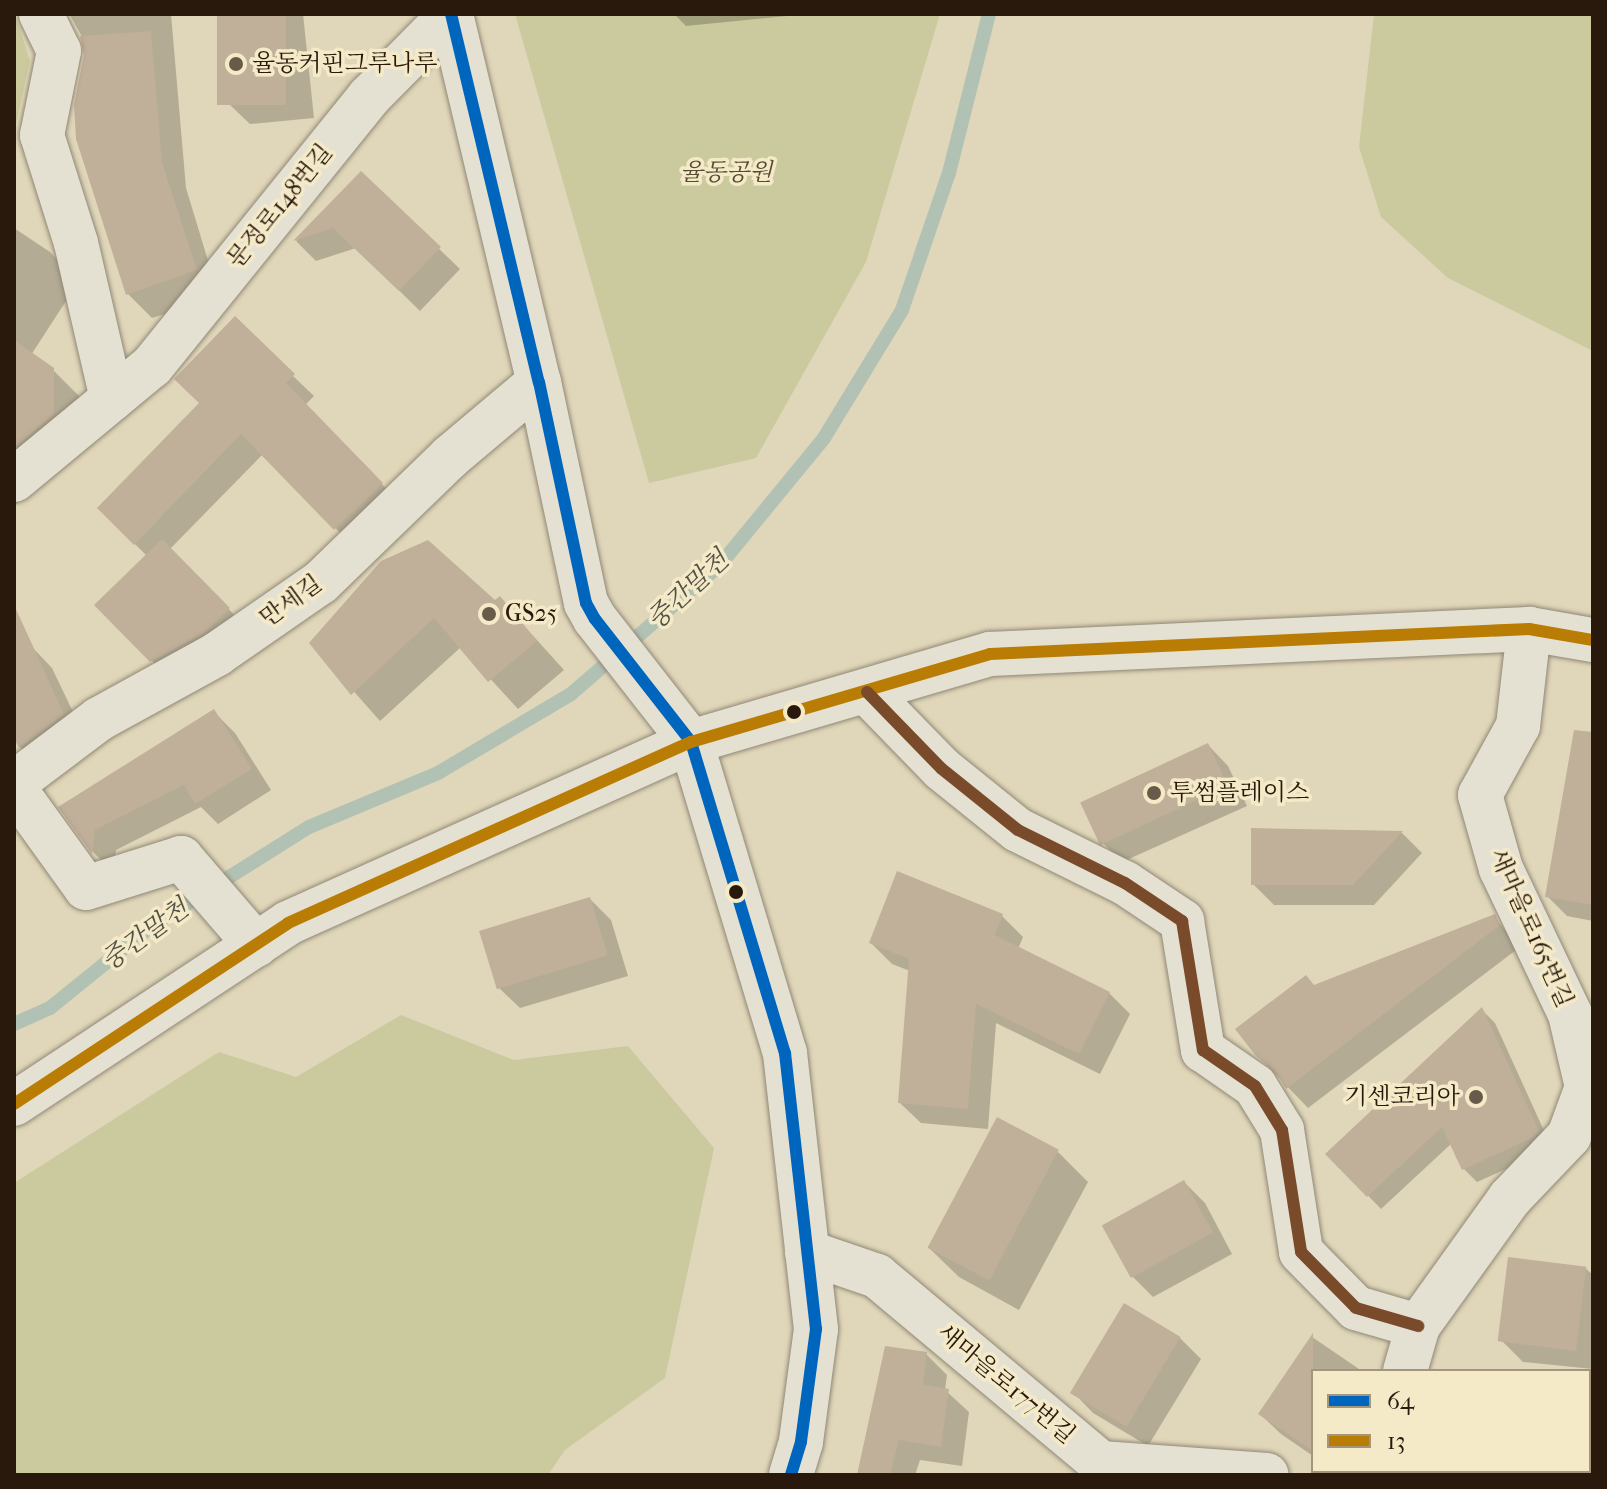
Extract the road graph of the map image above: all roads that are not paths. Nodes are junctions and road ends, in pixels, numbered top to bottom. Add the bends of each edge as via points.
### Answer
1 (41, 14) edge
2 (451, 14) edge
3 (539, 382) junction
4 (112, 399) junction
5 (14, 480) edge
6 (1529, 629) junction
7 (1593, 640) edge
8 (867, 692) junction
9 (691, 742) junction
10 (14, 785) edge
11 (242, 929) junction
12 (14, 1104) edge
13 (807, 1252) junction
14 (1418, 1326) junction
15 (1406, 1369) edge
16 (791, 1475) edge
17 (1267, 1475) edge

1 - 4 street via 59,51 42,135 76,243
2 - 3 street
2 - 4 street, 문정로148번길 via 369,97 152,366
3 - 9 street via 586,603
3 - 10 street, 만세길 via 450,457 321,582 217,654 99,719
4 - 5 street, 문정로148번길
6 - 7 street
6 - 8 street via 990,654
6 - 14 street, 새마을로165번길 via 1518,726 1480,795 1501,869 1570,1014 1587,1087 1569,1136 1510,1198
8 - 9 street
8 - 14 street via 942,769 1018,830 1125,883 1182,921 1203,1050 1255,1086 1282,1130 1301,1252 1356,1308
9 - 11 street via 288,923
9 - 13 street via 785,1053
10 - 11 street via 86,888 181,858
11 - 12 street
13 - 16 street via 816,1329 801,1442
13 - 17 street, 새마을로177번길 via 877,1276 1101,1463
14 - 15 street, 새마을로165번길

